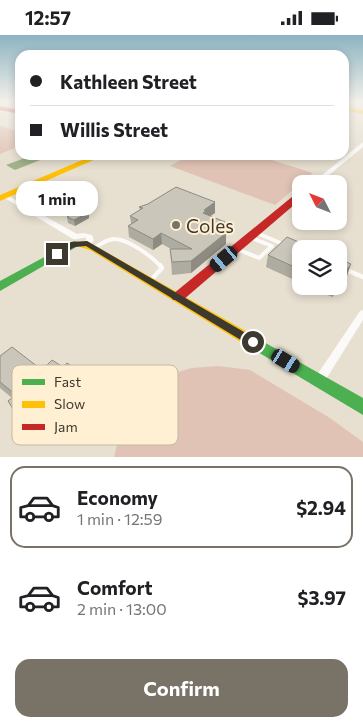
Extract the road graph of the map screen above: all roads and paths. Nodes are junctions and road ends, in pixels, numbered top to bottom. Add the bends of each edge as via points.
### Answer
1 (363, 144) edge
2 (349, 155) edge
3 (89, 160) edge
4 (343, 160) edge
5 (325, 175) edge
6 (3, 197) edge
7 (292, 202) edge
8 (252, 235) junction
9 (83, 243) junction
10 (292, 247) edge
11 (236, 249) junction
12 (347, 270) edge
13 (363, 277) edge
14 (150, 281) junction
15 (0, 287) edge
16 (178, 297) junction
17 (363, 313) edge
18 (319, 381) junction
19 (363, 407) edge

1 - 2 street
3 - 6 street
4 - 5 street
6 - 9 street
7 - 8 street
8 - 10 lane
8 - 11 street
8 - 11 lane via 272,246 259,258
9 - 14 street
9 - 14 lane via 118,240 154,259 162,267
9 - 15 street
11 - 16 street
12 - 13 lane
14 - 16 street
16 - 18 street
17 - 18 street
18 - 19 street

